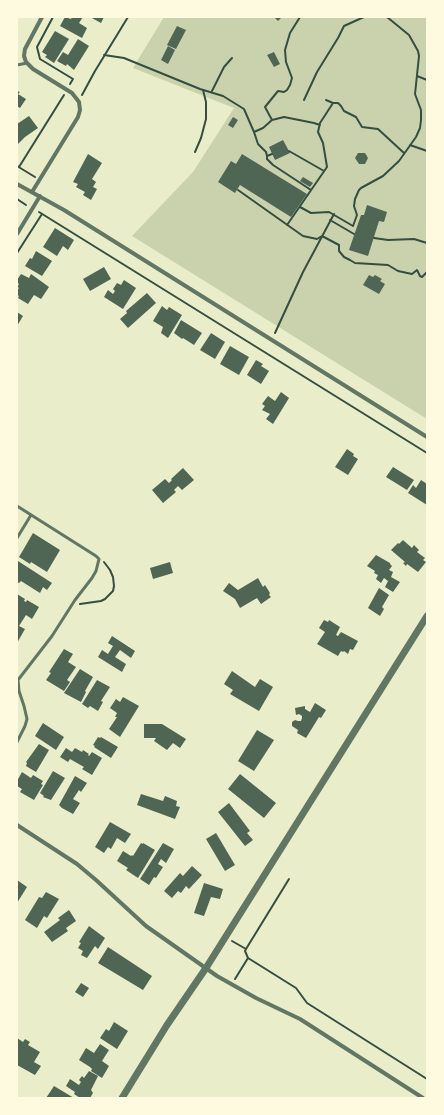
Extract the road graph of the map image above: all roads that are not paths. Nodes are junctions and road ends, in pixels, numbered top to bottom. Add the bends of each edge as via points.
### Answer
1 (42, 17) edge
2 (27, 63) junction
3 (17, 65) edge
4 (18, 185) edge
5 (32, 192) junction
6 (40, 196) junction
7 (17, 234) edge
8 (427, 437) edge
9 (17, 506) edge
10 (31, 515) junction
11 (17, 538) edge
12 (427, 616) edge
13 (17, 742) edge
14 (17, 825) edge
15 (206, 968) junction
16 (122, 1098) edge
17 (423, 1098) edge

1 - 2 street via 25,49
2 - 3 lane
2 - 5 street via 67,90 79,101 80,110
4 - 5 street
5 - 6 street
6 - 7 street
6 - 8 street
9 - 10 lane
10 - 11 lane
10 - 13 lane via 99,559 94,575 18,680 26,719
12 - 15 street
14 - 15 street via 77,864 146,926
15 - 16 street
15 - 17 street via 256,998 305,1022

